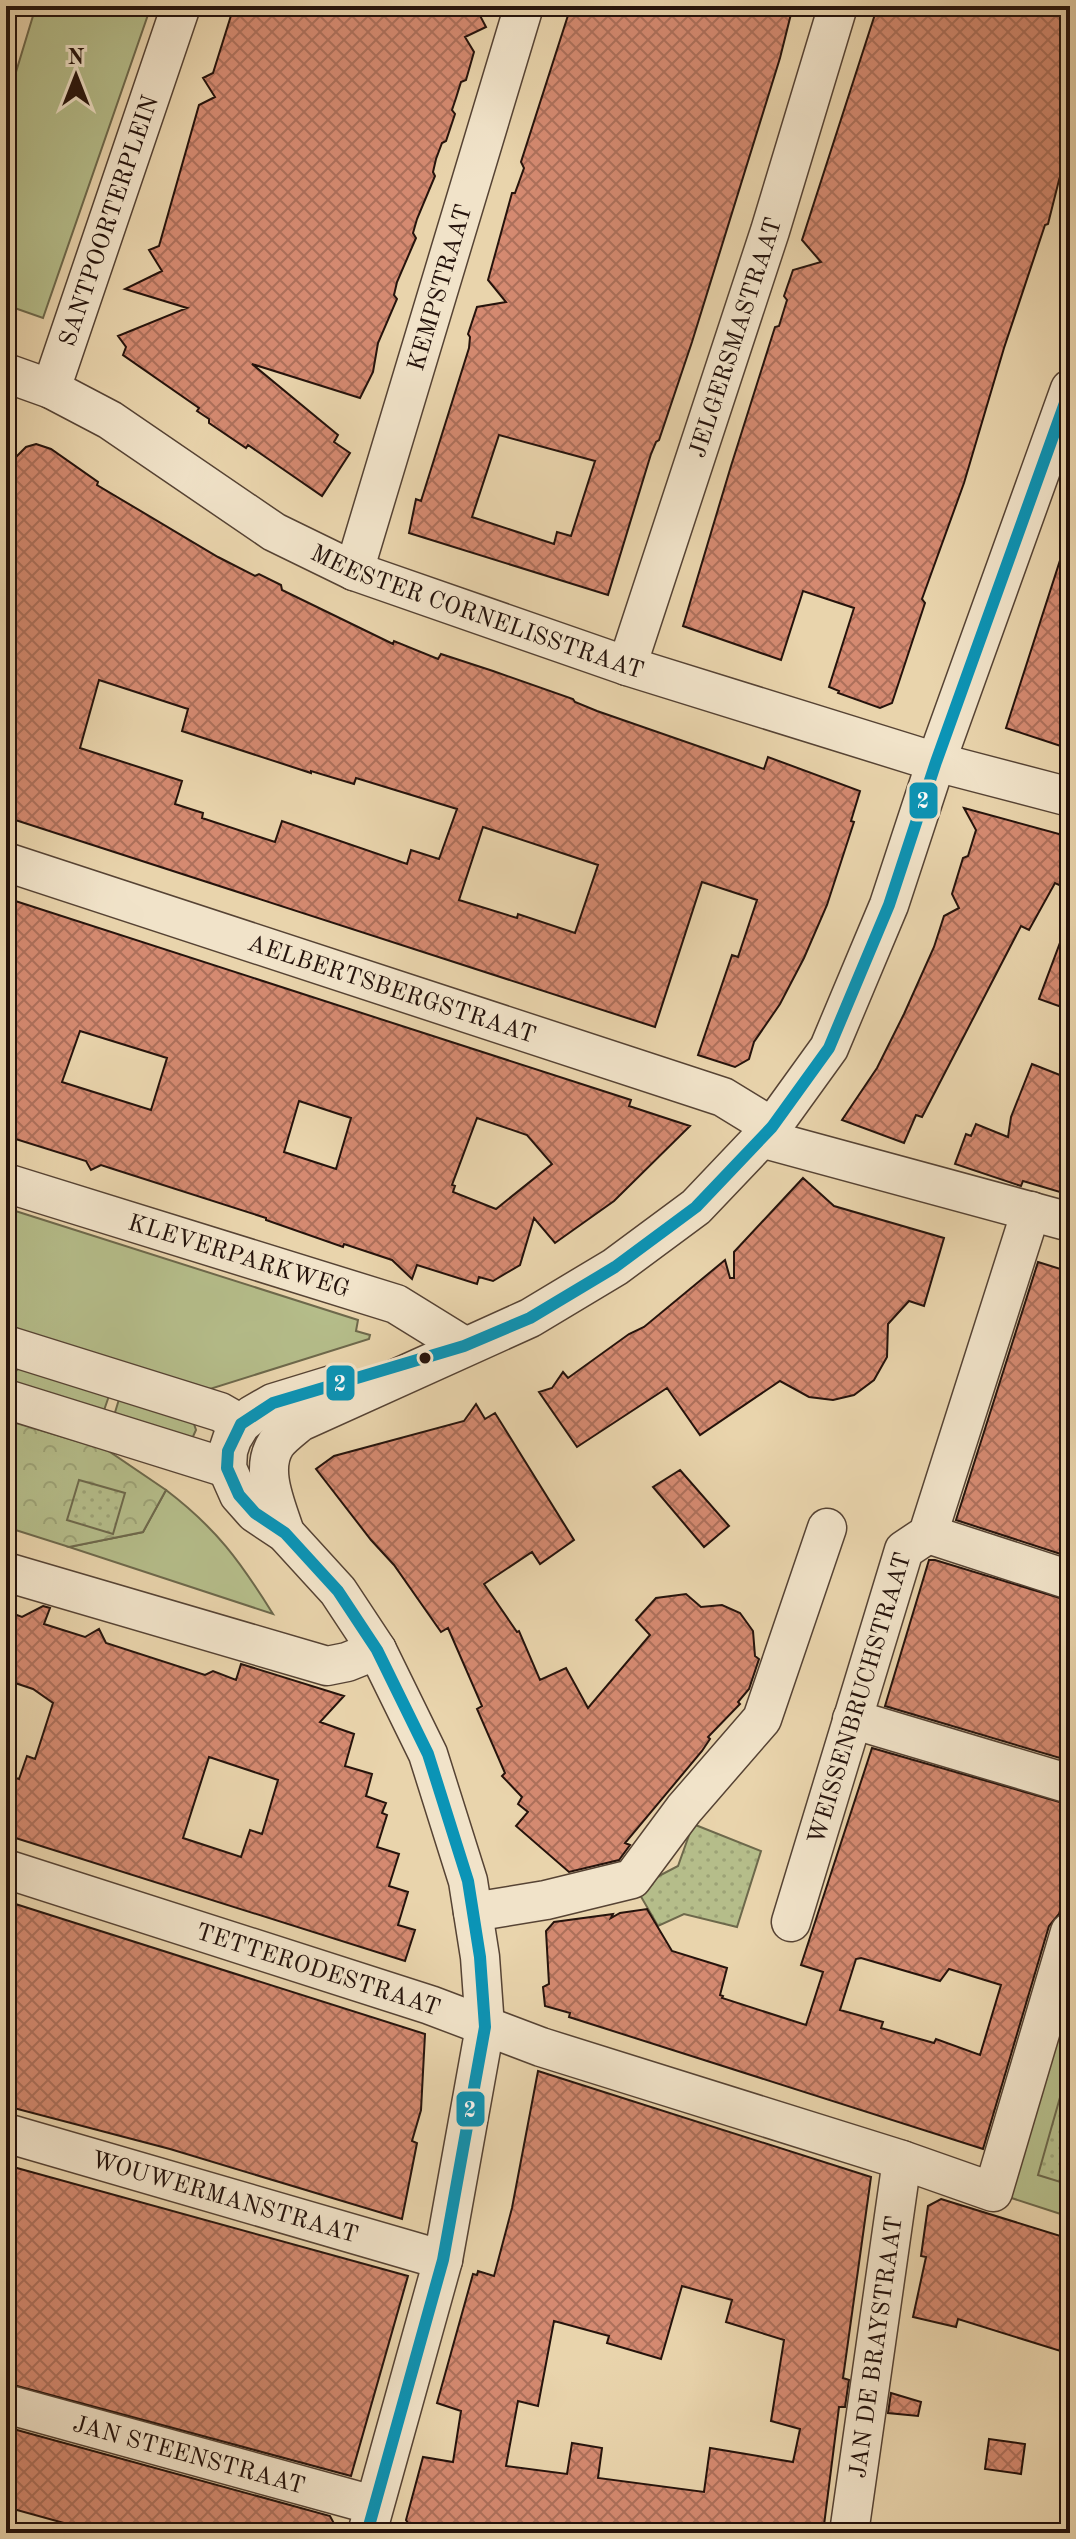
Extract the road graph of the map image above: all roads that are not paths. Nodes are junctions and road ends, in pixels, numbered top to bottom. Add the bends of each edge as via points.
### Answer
1 (181, 6) edge
2 (524, 6) edge
3 (838, 6) edge
4 (6, 373) edge
5 (51, 389) junction
6 (1070, 389) edge
7 (354, 571) junction
8 (627, 666) junction
9 (936, 762) junction
10 (1070, 797) edge
11 (6, 862) edge
12 (766, 1132) junction
13 (6, 1183) edge
14 (1031, 1211) junction
15 (1070, 1222) edge
16 (6, 1345) edge
17 (464, 1346) junction
18 (6, 1399) edge
19 (241, 1424) junction
20 (227, 1468) junction
21 (827, 1528) dead end
22 (285, 1533) junction
23 (928, 1534) junction
24 (6, 1572) edge
25 (1070, 1580) edge
26 (377, 1650) junction
27 (852, 1719) junction
28 (1070, 1784) edge
29 (6, 1869) edge
30 (473, 1912) junction
31 (791, 1922) dead end
32 (1070, 1932) edge
33 (485, 2027) junction
34 (6, 2133) edge
35 (902, 2160) junction
36 (443, 2260) junction
37 (6, 2404) edge
38 (370, 2519) edge
39 (849, 2533) edge

1 - 5 street, SANTPOORTERPLEIN
2 - 7 street, KEMPSTRAAT
3 - 8 street, JELGERSMASTRAAT
4 - 5 street
5 - 7 street, MEESTER CORNELISSTRAAT via 110,420 274,532
6 - 9 street
7 - 8 street, MEESTER CORNELISSTRAAT
8 - 9 street, MEESTER CORNELISSTRAAT
9 - 10 street, MEESTER CORNELISSTRAAT
9 - 12 street via 889,905 829,1048
11 - 12 street, AELBERTSBERGSTRAAT via 723,1097
12 - 14 street, AELBERTSBERGSTRAAT
12 - 17 street via 696,1207 615,1267 530,1318
13 - 17 street, KLEVERPARKWEG via 396,1304
14 - 15 street, AELBERTSBERGSTRAAT
14 - 23 street, WEISSENBRUCHSTRAAT
16 - 19 street via 220,1412
17 - 19 street via 273,1403
17 - 22 street via 300,1422 276,1443 270,1486
18 - 20 street
19 - 20 street via 228,1451
20 - 22 street via 239,1495 255,1513
21 - 30 street via 762,1719 632,1879
22 - 26 street via 338,1591
23 - 25 street
23 - 27 street, WEISSENBRUCHSTRAAT via 904,1550
24 - 26 street via 327,1666
26 - 30 street via 428,1754
27 - 28 street
27 - 31 street, WEISSENBRUCHSTRAAT
29 - 33 street, TETTERODESTRAAT
30 - 33 street
32 - 35 street, TETTERODESTRAAT via 993,2192
33 - 35 street, TETTERODESTRAAT
33 - 36 street
34 - 36 street, WOUWERMANSTRAAT
35 - 39 street, JAN DE BRAYSTRAAT
36 - 38 street
37 - 38 street, JAN STEENSTRAAT

